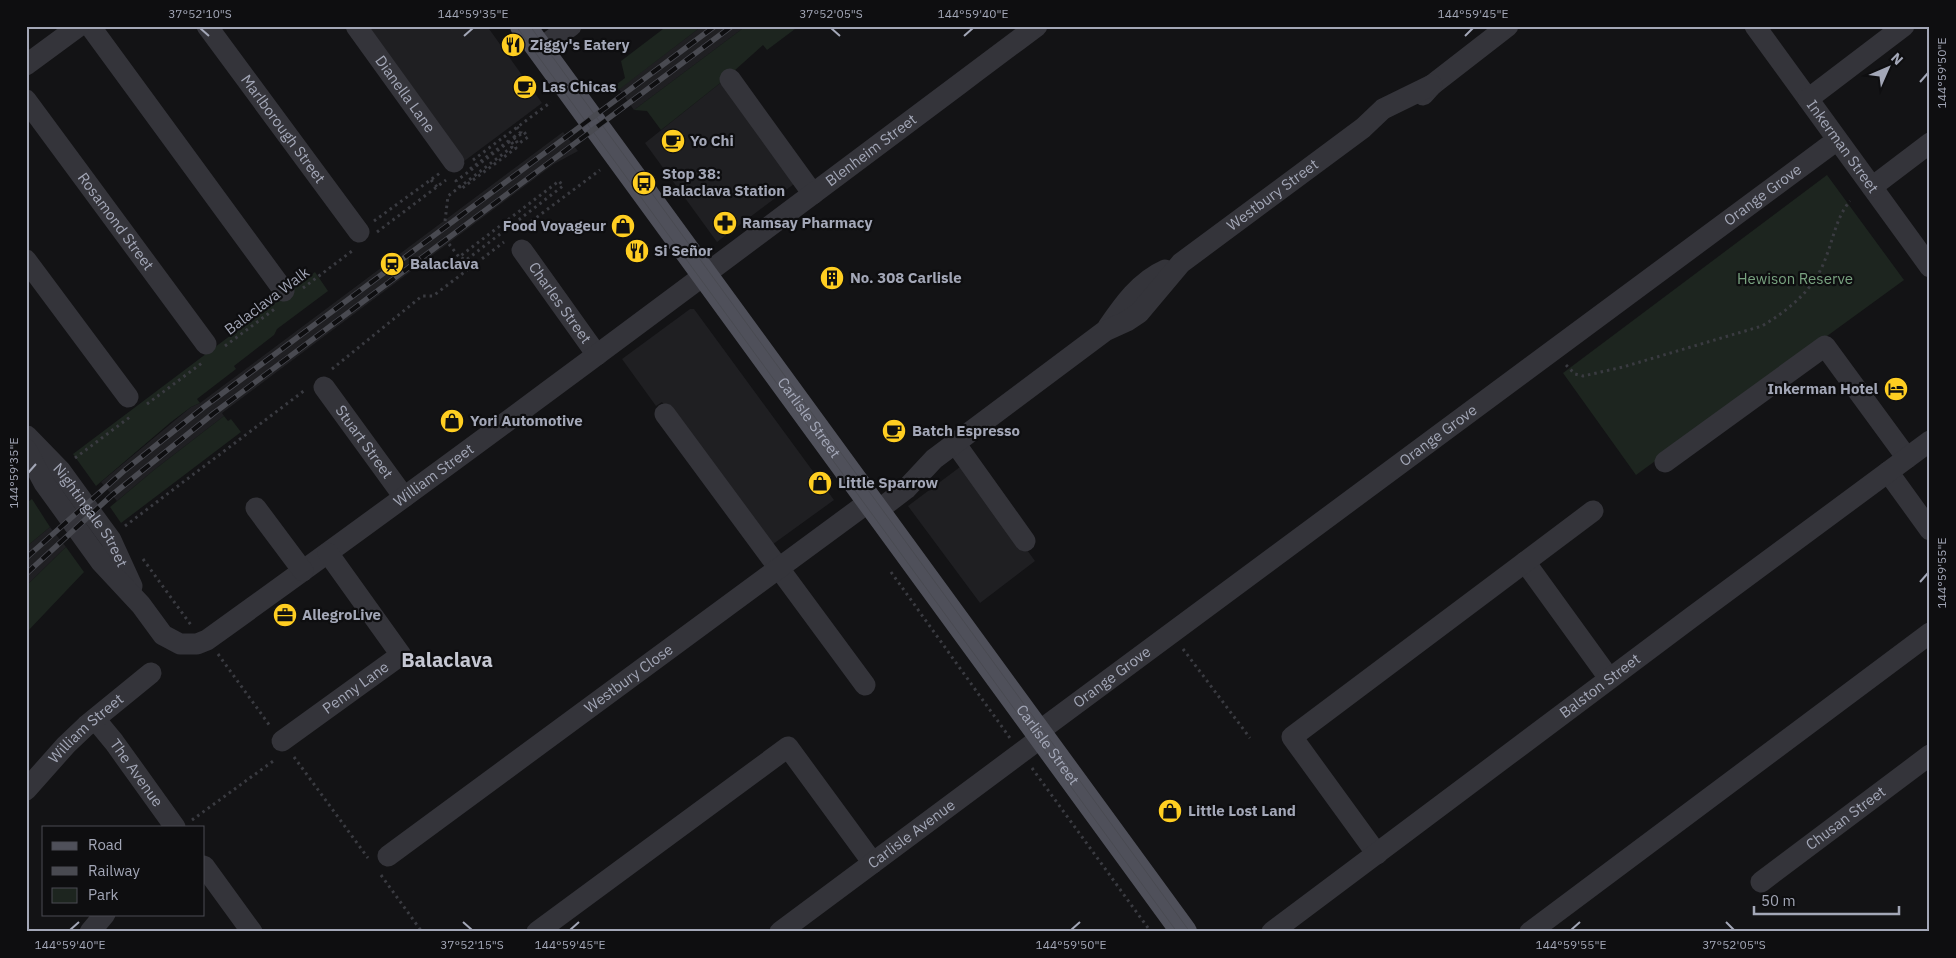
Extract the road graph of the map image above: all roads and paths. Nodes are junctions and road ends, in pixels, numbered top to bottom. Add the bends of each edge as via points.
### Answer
1 (79, 26) edge
2 (90, 26) edge
3 (207, 26) edge
4 (356, 26) edge
5 (523, 26) edge
6 (571, 26) edge
7 (1037, 26) edge
8 (1508, 26) edge
9 (1755, 26) edge
10 (1904, 26) edge
11 (539, 49) junction
12 (26, 65) edge
13 (730, 79) dead end
14 (1808, 99) junction
15 (26, 100) edge
16 (545, 106) dead end
17 (517, 127) junction
18 (1837, 140) junction
19 (509, 142) junction
20 (1930, 143) edge
21 (617, 156) junction
22 (461, 168) junction
23 (431, 180) junction
24 (1872, 187) junction
25 (437, 188) junction
26 (813, 194) junction
27 (1850, 201) dead end
28 (540, 215) dead end
29 (445, 221) dead end
30 (365, 235) junction
31 (494, 239) junction
32 (449, 244) dead end
33 (522, 250) dead end
34 (461, 256) junction
35 (26, 260) edge
36 (1930, 267) edge
37 (705, 276) junction
38 (287, 296) junction
39 (212, 351) junction
40 (1554, 351) junction
41 (597, 355) junction
42 (321, 382) junction
43 (137, 405) junction
44 (665, 414) dead end
45 (26, 435) edge
46 (1930, 441) edge
47 (955, 443) junction
48 (26, 449) edge
49 (1907, 458) junction
50 (1666, 462) dead end
51 (60, 470) junction
52 (1888, 472) junction
53 (404, 497) junction
54 (871, 503) junction
55 (256, 508) dead end
56 (1593, 511) dead end
57 (122, 529) dead end
58 (1930, 530) edge
59 (1025, 540) dead end
60 (138, 552) dead end
61 (328, 553) junction
62 (1525, 562) junction
63 (778, 568) junction
64 (889, 569) dead end
65 (302, 571) junction
66 (140, 605) junction
67 (1171, 632) junction
68 (1930, 633) edge
69 (207, 640) junction
70 (182, 644) joint
71 (151, 673) dead end
72 (1609, 678) junction
73 (865, 685) dead end
74 (95, 719) junction
75 (1040, 735) junction
76 (1250, 738) dead end
77 (285, 746) junction
78 (1022, 754) junction
79 (1930, 755) edge
80 (26, 790) edge
81 (182, 825) edge
82 (1377, 854) junction
83 (873, 863) junction
84 (380, 865) junction
85 (205, 867) edge
86 (1761, 882) dead end
87 (103, 916) edge
88 (90, 932) edge
89 (252, 932) edge
90 (422, 932) edge
91 (537, 932) edge
92 (780, 932) edge
93 (1151, 932) edge
94 (1184, 932) edge
95 (1272, 932) edge
96 (1530, 932) edge

1 - 12 street
2 - 38 street
3 - 30 street, Marlborough Street
4 - 22 street, Dianella Lane
5 - 11 main road, Carlisle Street
6 - 11 street
7 - 26 street, Blenheim Street
8 - 47 street, Westbury Street via 1432,85 1383,109 1363,128 1181,263 1139,313 1105,331
9 - 14 street, Inkerman Street
10 - 14 street
11 - 21 main road, Carlisle Street
13 - 26 street
14 - 18 street, Inkerman Street
15 - 39 street, Rosamond Street
16 - 17 path, Balaclava Walk
17 - 19 path via 521,132 514,137 518,144 528,137 524,132 516,137
17 - 22 path, Balaclava Walk
18 - 24 street, Inkerman Street
18 - 40 street, Orange Grove
19 - 22 path, bridge via 456,181 461,189 516,148 510,140
19 - 29 path, bridge via 512,147 448,196
20 - 24 street
21 - 28 path
21 - 37 main road, Carlisle Street
22 - 23 path
22 - 25 path, Balaclava Walk
23 - 25 path
23 - 30 path
24 - 36 street, Inkerman Street
25 - 30 path, Balaclava Walk
26 - 37 street, Blenheim Street
27 - 40 path via 1839,216 1827,256 1811,287 1762,326 1583,376 1575,374
30 - 38 path, Balaclava Walk
31 - 34 path via 466,260
31 - 34 path via 563,186 560,181
31 - 42 path via 498,247 433,296 422,296
32 - 34 path
33 - 41 street, Charles Street
35 - 43 street
37 - 41 street, William Street
37 - 54 main road, Carlisle Street
38 - 39 path, Balaclava Walk
39 - 43 path, Balaclava Walk
40 - 67 street, Orange Grove
41 - 53 street, William Street
42 - 53 street, Stuart Street
42 - 57 path
43 - 51 path, Balaclava Walk
44 - 63 street
45 - 51 street, Nightingale Street
46 - 49 street, Balston Street
47 - 54 street, Westbury Street via 934,459 906,489
47 - 59 street
48 - 66 street, Nightingale Street via 44,483 101,562
49 - 50 street via 1825,346
49 - 52 street, Balston Street
51 - 66 street, Nightingale Street via 111,540
52 - 58 street
52 - 72 street, Balston Street
53 - 61 street, William Street
54 - 63 street, Westbury Close
54 - 75 main road, Carlisle Street
55 - 65 street
56 - 62 street
60 - 69 path via 193,629
61 - 65 street, William Street
61 - 77 street, Penny Lane via 401,656
62 - 72 street
62 - 82 street via 1292,736
63 - 73 street
63 - 84 street, Westbury Close
64 - 78 path
65 - 69 street, William Street
66 - 70 street, Nightingale Street via 163,635
67 - 75 street, Orange Grove
67 - 76 path
68 - 96 street
69 - 70 street, William Street
69 - 77 path
71 - 74 street, William Street
72 - 82 street, Balston Street
74 - 80 street, William Street via 66,745
74 - 81 street, The Avenue
75 - 78 street, Carlisle Avenue
75 - 94 main road, Carlisle Street
77 - 81 path
77 - 84 path
78 - 83 street, Carlisle Avenue
78 - 93 path
79 - 86 street, Chusan Street
82 - 95 street, Balston Street
83 - 91 street via 788,747
83 - 92 street, Carlisle Avenue
84 - 90 path
85 - 89 street
87 - 88 street

